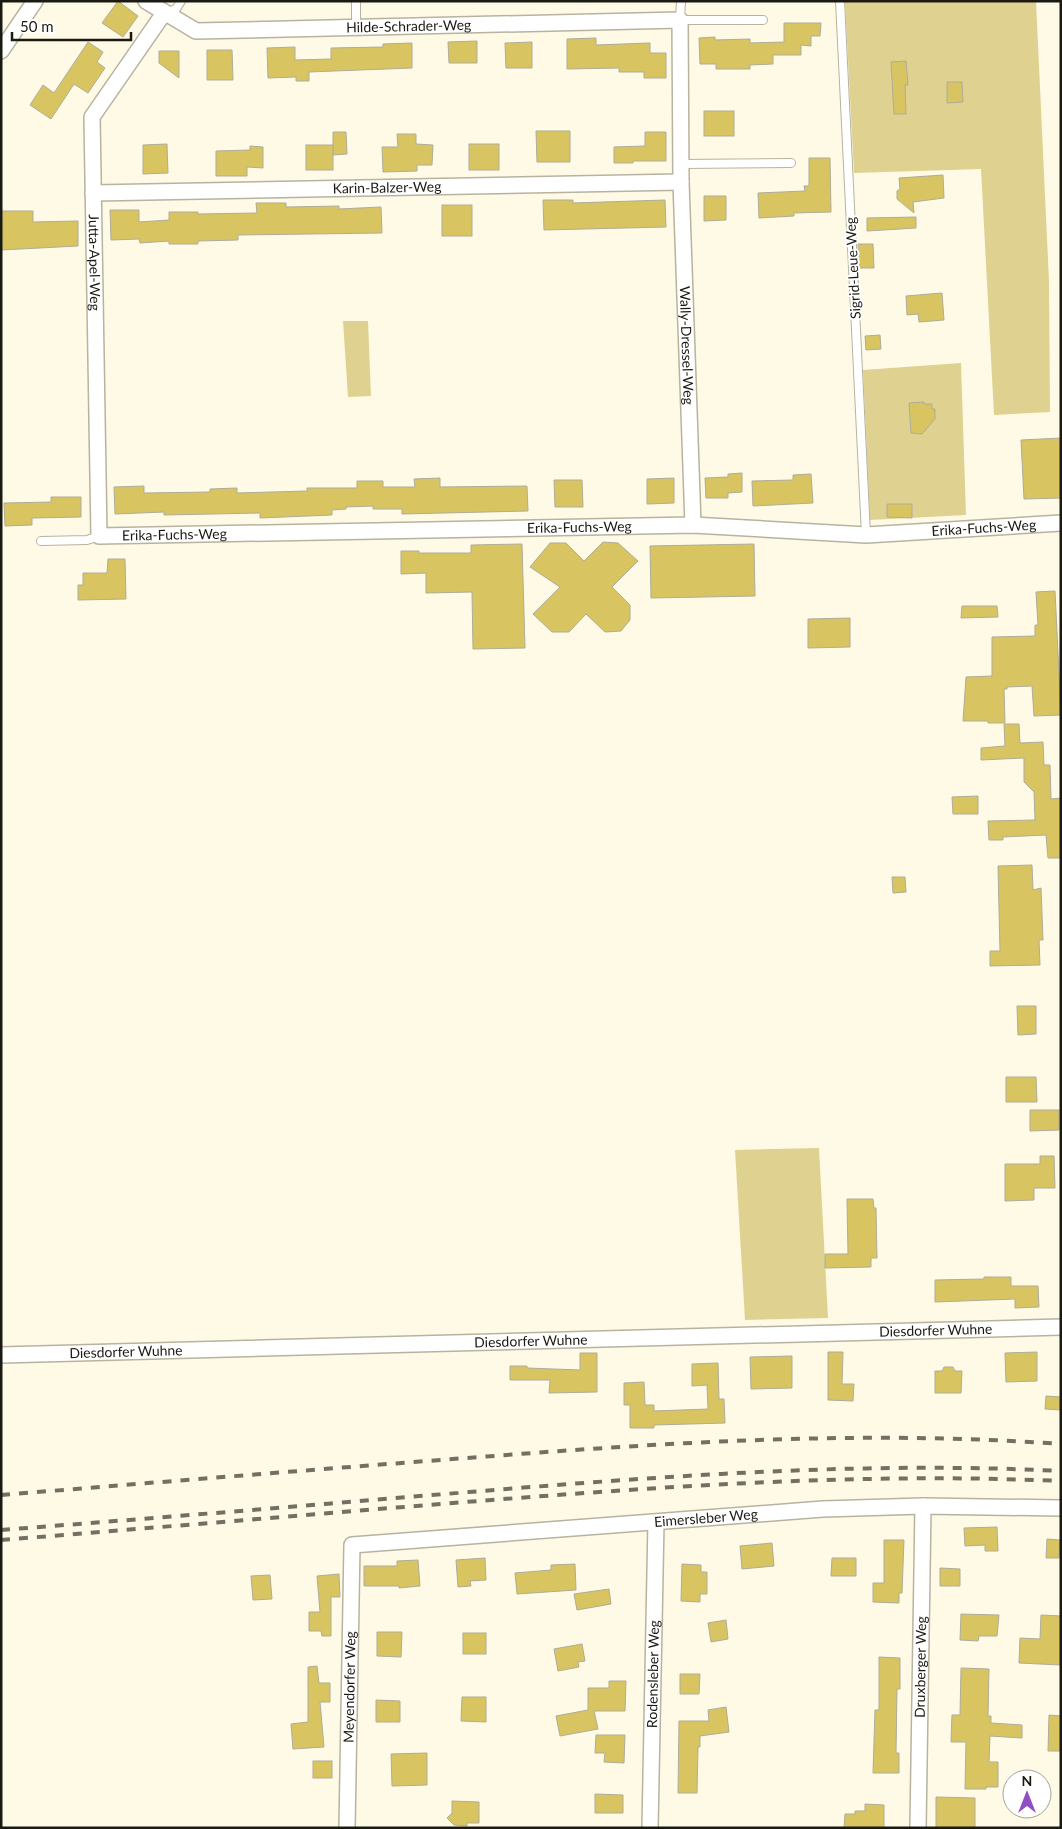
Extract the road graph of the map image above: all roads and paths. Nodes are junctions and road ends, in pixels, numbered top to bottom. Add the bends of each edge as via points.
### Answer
1 (35, 1) edge
2 (146, 1) edge
3 (181, 1) edge
4 (356, 1) edge
5 (681, 1) edge
6 (840, 1) edge
7 (164, 13) junction
8 (680, 20) junction
9 (763, 20) dead end
10 (356, 27) junction
11 (1, 51) edge
12 (791, 163) dead end
13 (681, 164) junction
14 (681, 182) junction
15 (93, 193) junction
16 (1061, 523) edge
17 (693, 525) junction
18 (866, 535) junction
19 (99, 536) junction
20 (41, 541) dead end
21 (1061, 1327) edge
22 (1, 1355) edge
23 (923, 1506) junction
24 (1061, 1508) edge
25 (656, 1522) junction
26 (352, 1545) joint
27 (347, 1828) edge
28 (650, 1828) edge
29 (918, 1828) edge

1 - 11 street
2 - 7 street, Hilde-Schrader-Weg
3 - 7 lane via 176,9
4 - 10 lane
5 - 8 lane, Wally-Dressel-Weg
6 - 18 lane, Sigrid-Leue-Weg
7 - 10 street, Hilde-Schrader-Weg via 196,31
7 - 15 street, Jutta-Apel-Weg via 92,117
8 - 9 lane
8 - 10 street, Hilde-Schrader-Weg
8 - 13 street, Wally-Dressel-Weg
12 - 13 lane
13 - 14 street, Wally-Dressel-Weg
14 - 15 street, Karin-Balzer-Weg
14 - 17 street, Wally-Dressel-Weg
15 - 19 street, Jutta-Apel-Weg
16 - 18 street, Erika-Fuchs-Weg
17 - 18 street, Erika-Fuchs-Weg
17 - 19 street, Erika-Fuchs-Weg
19 - 20 lane via 88,540
21 - 22 street, Diesdorfer Wuhne
23 - 24 street, Eimersleber Weg
23 - 25 street, Eimersleber Weg via 823,1509
23 - 29 street, Druxberger Weg
25 - 26 street, Eimersleber Weg
25 - 28 street, Rodensleber Weg
26 - 27 street, Meyendorfer Weg

